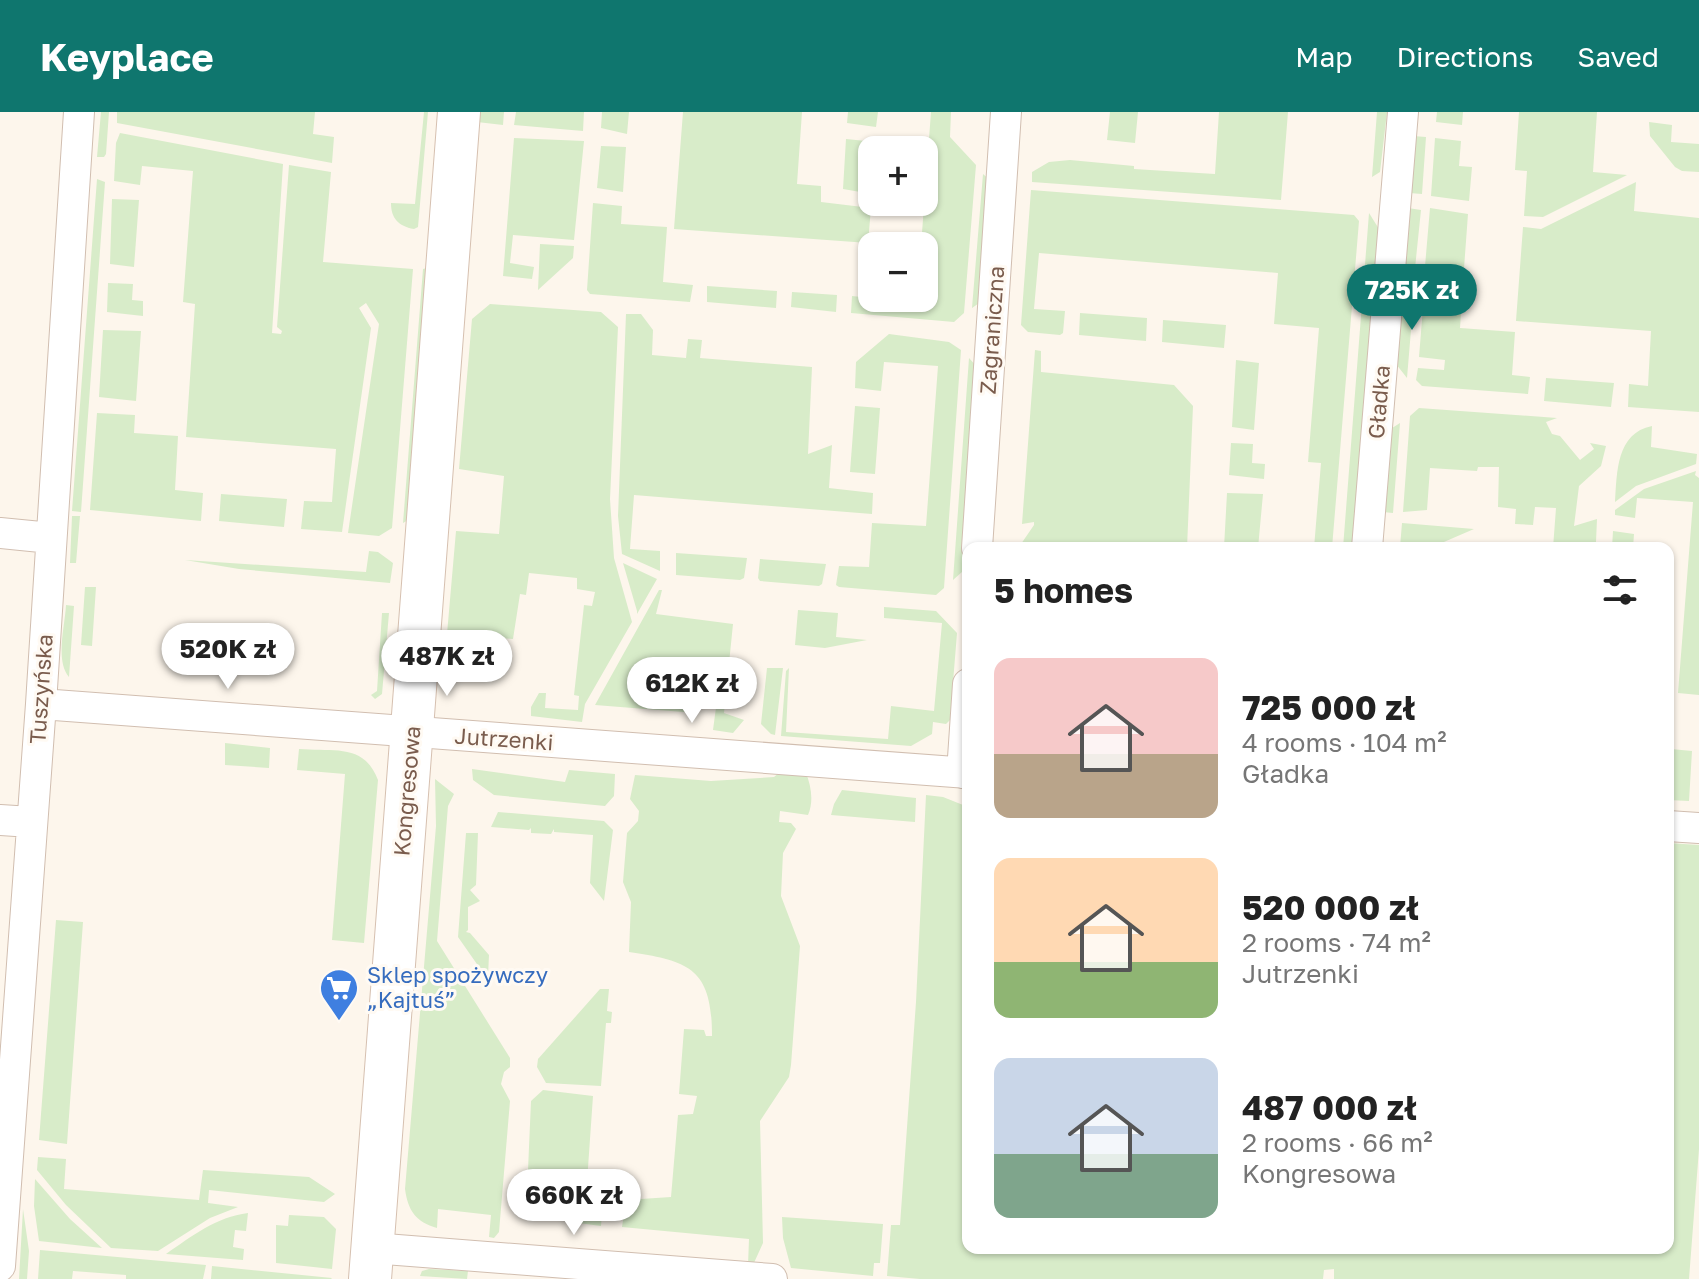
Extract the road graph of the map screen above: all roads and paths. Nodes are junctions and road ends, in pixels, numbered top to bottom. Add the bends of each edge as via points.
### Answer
1 (79, 112) edge
2 (459, 112) edge
3 (1006, 112) edge
4 (1403, 112) edge
5 (0, 533) edge
6 (51, 538) junction
7 (977, 542) edge
8 (1367, 542) edge
9 (41, 704) junction
10 (412, 732) junction
11 (962, 773) edge
12 (0, 820) edge
13 (31, 822) junction
14 (1674, 826) edge
15 (1699, 828) edge
16 (5, 1114) edge
17 (371, 1264) edge
18 (0, 1266) edge
19 (772, 1279) edge

1 - 6 street, Tuszyńska
2 - 10 street, Kongresowa
3 - 7 street, Zagraniczna
4 - 8 street, Gładka
5 - 6 street
6 - 9 street, Tuszyńska
9 - 10 street, Jutrzenki
9 - 13 street, Tuszyńska
10 - 11 street, Jutrzenki
10 - 17 street, Kongresowa
12 - 13 street
13 - 16 street, Tuszyńska
14 - 15 street
16 - 18 street, Tuszyńska
17 - 19 street

